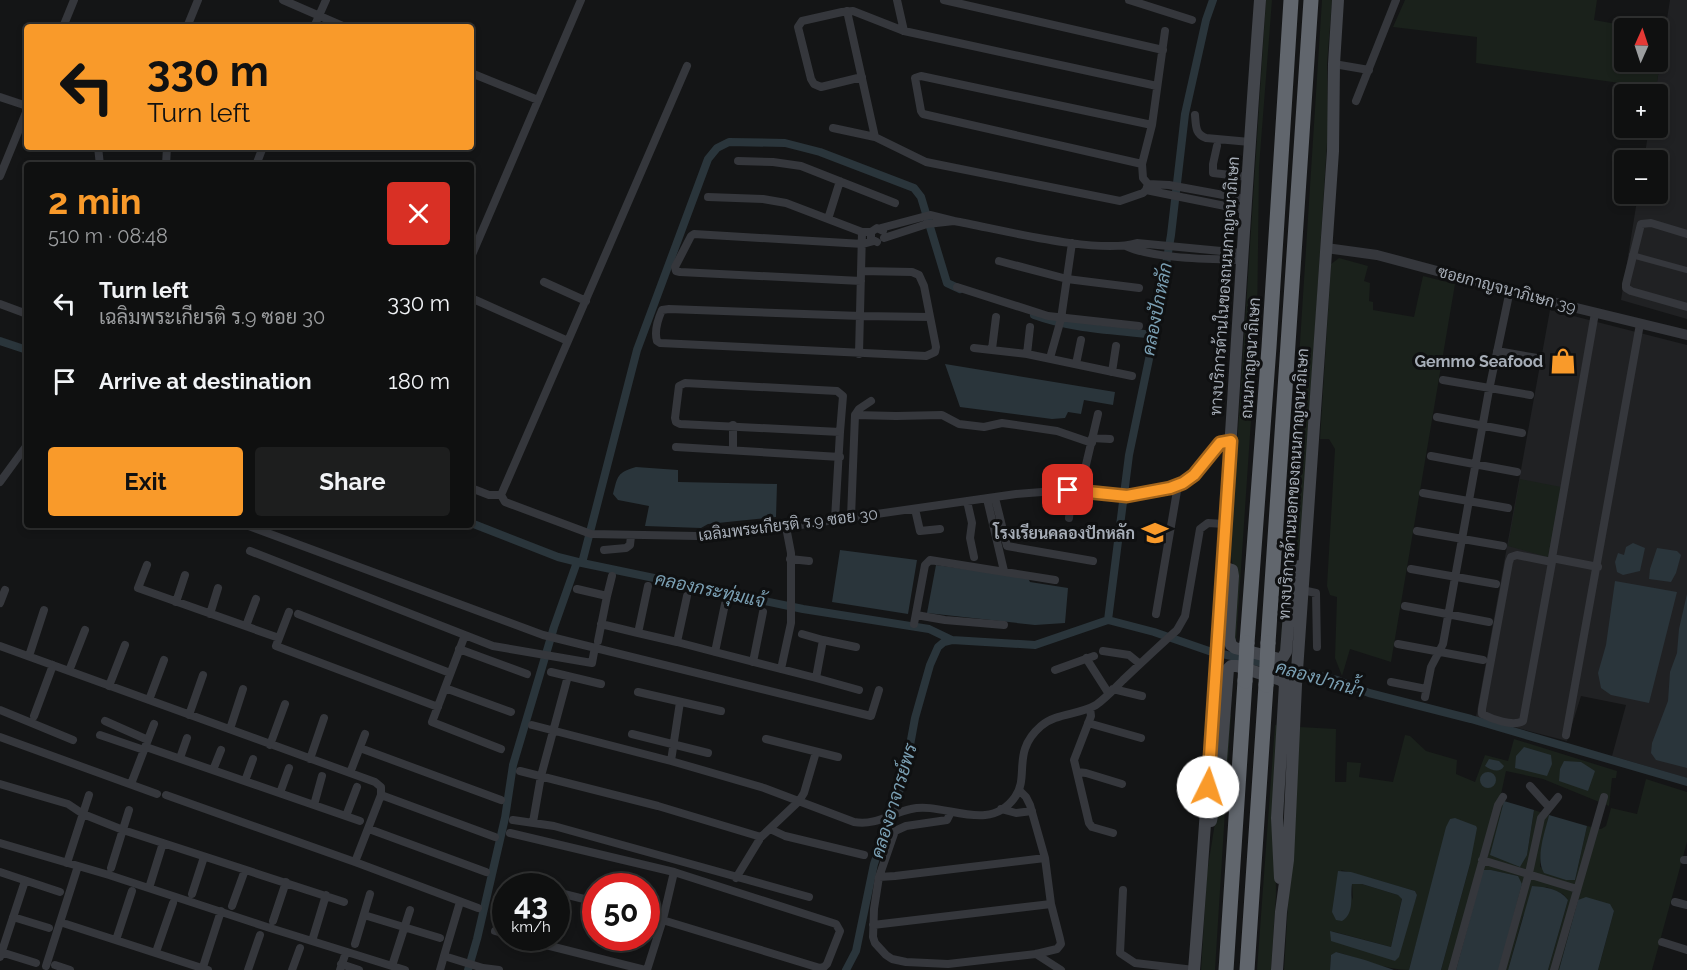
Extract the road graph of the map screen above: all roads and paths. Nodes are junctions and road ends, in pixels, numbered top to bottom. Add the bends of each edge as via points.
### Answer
1 (74, 0) edge
2 (198, 0) edge
3 (283, 0) edge
4 (326, 0) edge
5 (582, 0) edge
6 (897, 0) edge
7 (944, 0) edge
8 (1130, 0) edge
9 (1260, 0) edge
10 (1291, 0) edge
11 (1311, 0) edge
12 (1338, 0) edge
13 (1396, 0) edge
14 (1154, 4) edge
15 (847, 11) junction
16 (319, 17) junction
17 (1192, 20) dead end
18 (64, 24) edge
19 (188, 24) edge
20 (316, 24) edge
21 (337, 24) edge
22 (904, 31) junction
23 (1165, 31) dead end
24 (1163, 50) junction
25 (1334, 64) junction
26 (687, 66) dead end
27 (1369, 70) junction
28 (474, 74) edge
29 (862, 77) junction
30 (1157, 86) junction
31 (0, 97) edge
32 (538, 100) junction
33 (1356, 101) dead end
34 (24, 107) edge
35 (1196, 115) dead end
36 (24, 116) edge
37 (1152, 125) junction
38 (833, 128) dead end
39 (875, 137) junction
40 (1250, 142) junction
41 (1216, 146) dead end
42 (738, 161) dead end
43 (1142, 164) junction
44 (0, 176) edge
45 (1248, 177) junction
46 (840, 182) junction
47 (1147, 187) junction
48 (708, 197) dead end
49 (896, 203) dead end
50 (1245, 204) junction
51 (828, 219) junction
52 (926, 220) junction
53 (880, 228) junction
54 (866, 232) junction
55 (1687, 234) edge
56 (884, 238) junction
57 (874, 242) junction
58 (1072, 243) junction
59 (863, 244) junction
60 (1326, 248) junction
61 (474, 250) edge
62 (1165, 251) junction
63 (1632, 255) junction
64 (1242, 256) junction
65 (999, 261) dead end
66 (1687, 270) edge
67 (861, 276) junction
68 (1067, 279) junction
69 (543, 282) dead end
70 (957, 287) dead end
71 (1139, 288) dead end
72 (1510, 290) junction
73 (474, 299) edge
74 (586, 301) junction
75 (0, 304) edge
76 (1687, 307) edge
77 (24, 313) edge
78 (1595, 313) junction
79 (861, 316) junction
80 (930, 316) junction
81 (996, 317) dead end
82 (1061, 320) junction
83 (1640, 324) junction
84 (1139, 326) dead end
85 (1030, 327) dead end
86 (1687, 335) edge
87 (1081, 340) dead end
88 (568, 341) junction
89 (1116, 346) dead end
90 (974, 348) dead end
91 (992, 349) junction
92 (1497, 351) junction
93 (859, 354) junction
94 (1027, 354) junction
95 (1050, 358) junction
96 (1537, 358) dead end
97 (1076, 364) junction
98 (1112, 372) junction
99 (1132, 376) dead end
100 (1443, 380) dead end
101 (1490, 388) junction
102 (1530, 395) dead end
103 (871, 401) dead end
104 (855, 414) junction
105 (1098, 414) dead end
106 (1437, 417) dead end
107 (733, 425) junction
108 (1483, 426) junction
109 (840, 432) junction
110 (1522, 433) dead end
111 (1110, 439) dead end
112 (1092, 440) junction
113 (1231, 441) junction
114 (676, 447) dead end
115 (24, 450) edge
116 (732, 450) junction
117 (1431, 456) dead end
118 (840, 457) junction
119 (1476, 465) junction
120 (1517, 472) dead end
121 (0, 482) edge
122 (1178, 485) junction
123 (474, 489) edge
124 (1076, 490) junction
125 (1423, 493) dead end
126 (501, 495) junction
127 (991, 498) junction
128 (967, 501) junction
129 (1469, 501) junction
130 (915, 508) junction
131 (1508, 508) dead end
132 (850, 517) junction
133 (1069, 518) dead end
134 (835, 519) junction
135 (1224, 524) junction
136 (786, 527) junction
137 (254, 528) edge
138 (940, 529) dead end
139 (1417, 531) dead end
140 (631, 536) junction
141 (1462, 539) junction
142 (1503, 546) dead end
143 (604, 550) dead end
144 (250, 551) dead end
145 (974, 557) dead end
146 (790, 559) junction
147 (1552, 560) junction
148 (809, 561) dead end
149 (1093, 561) dead end
150 (147, 565) dead end
151 (1303, 566) junction
152 (1222, 567) junction
153 (1598, 567) junction
154 (1411, 569) dead end
155 (1004, 571) junction
156 (185, 575) dead end
157 (612, 576) dead end
158 (1455, 577) junction
159 (1055, 580) dead end
160 (1497, 584) dead end
161 (648, 586) dead end
162 (219, 588) dead end
163 (577, 589) dead end
164 (5, 590) dead end
165 (1302, 590) junction
166 (607, 596) junction
167 (687, 596) dead end
168 (256, 599) dead end
169 (176, 602) junction
170 (0, 603) edge
171 (725, 604) dead end
172 (1405, 606) dead end
173 (44, 610) dead end
174 (289, 612) dead end
175 (763, 612) dead end
176 (210, 614) junction
177 (298, 614) dead end
178 (1156, 614) dead end
179 (1449, 614) junction
180 (1489, 622) dead end
181 (600, 624) junction
182 (1004, 625) dead end
183 (246, 626) junction
184 (85, 630) dead end
185 (638, 633) junction
186 (802, 634) dead end
187 (465, 635) junction
188 (279, 638) junction
189 (823, 640) junction
190 (677, 642) junction
191 (597, 644) junction
192 (1398, 644) dead end
193 (125, 645) dead end
194 (0, 646) edge
195 (856, 646) dead end
196 (1317, 646) dead end
197 (459, 649) junction
198 (1103, 651) dead end
199 (715, 652) junction
200 (1440, 652) junction
201 (29, 656) junction
202 (164, 660) dead end
203 (1483, 660) dead end
204 (753, 662) junction
205 (1140, 664) junction
206 (53, 665) junction
207 (781, 669) junction
208 (1055, 670) dead end
209 (69, 671) junction
210 (551, 672) dead end
211 (450, 673) junction
212 (526, 674) dead end
213 (203, 675) dead end
214 (568, 676) junction
215 (816, 678) junction
216 (1391, 682) dead end
217 (602, 684) dead end
218 (109, 686) junction
219 (445, 688) junction
220 (243, 689) dead end
221 (859, 690) dead end
222 (879, 690) dead end
223 (1111, 691) junction
224 (638, 692) dead end
225 (1142, 696) dead end
226 (149, 700) junction
227 (680, 702) junction
228 (285, 704) dead end
229 (438, 707) junction
230 (1090, 708) junction
231 (0, 710) edge
232 (721, 711) dead end
233 (511, 712) dead end
234 (189, 715) junction
235 (34, 716) dead end
236 (324, 718) dead end
237 (105, 720) dead end
238 (1088, 723) junction
239 (154, 724) dead end
240 (532, 725) dead end
241 (230, 729) junction
242 (553, 732) junction
243 (365, 734) dead end
244 (632, 734) dead end
245 (100, 735) dead end
246 (1566, 735) dead end
247 (0, 736) edge
248 (187, 738) dead end
249 (1141, 738) dead end
250 (766, 739) dead end
251 (74, 740) dead end
252 (674, 744) junction
253 (146, 745) junction
254 (270, 745) junction
255 (360, 748) junction
256 (501, 749) dead end
257 (221, 750) dead end
258 (816, 752) junction
259 (708, 753) dead end
260 (838, 757) dead end
261 (180, 758) junction
262 (253, 759) dead end
263 (310, 759) junction
264 (671, 761) junction
265 (288, 768) dead end
266 (213, 770) junction
267 (520, 771) dead end
268 (1077, 772) junction
269 (350, 773) junction
270 (322, 776) dead end
271 (541, 776) junction
272 (245, 781) junction
273 (0, 784) edge
274 (131, 784) junction
275 (1122, 784) dead end
276 (1530, 786) dead end
277 (357, 787) dead end
278 (1018, 790) junction
279 (280, 793) junction
280 (90, 795) dead end
281 (381, 795) junction
282 (1503, 797) dead end
283 (1558, 797) dead end
284 (1604, 797) dead end
285 (501, 800) dead end
286 (799, 801) junction
287 (314, 805) junction
288 (1549, 807) junction
289 (1001, 809) junction
290 (129, 810) dead end
291 (1032, 811) junction
292 (951, 812) junction
293 (83, 814) junction
294 (346, 816) junction
295 (1277, 818) junction
296 (1290, 818) junction
297 (513, 820) dead end
298 (360, 821) dead end
299 (533, 822) junction
300 (369, 829) junction
301 (770, 829) junction
302 (123, 830) junction
303 (1113, 832) dead end
304 (510, 833) dead end
305 (495, 837) dead end
306 (761, 837) junction
307 (0, 843) edge
308 (163, 843) junction
309 (864, 855) dead end
310 (204, 856) junction
311 (1045, 858) junction
312 (1482, 860) junction
313 (355, 862) junction
314 (67, 863) junction
315 (78, 866) junction
316 (1202, 866) junction
317 (111, 868) dead end
318 (245, 870) junction
319 (0, 872) edge
320 (486, 872) dead end
321 (674, 872) junction
322 (1528, 874) junction
323 (879, 877) junction
324 (736, 878) junction
325 (25, 881) junction
326 (286, 882) junction
327 (149, 888) junction
328 (1577, 889) junction
329 (1123, 890) dead end
330 (132, 891) dead end
331 (60, 892) dead end
332 (192, 894) dead end
333 (370, 894) dead end
334 (326, 895) junction
335 (809, 897) dead end
336 (344, 902) dead end
337 (460, 902) junction
338 (1675, 902) dead end
339 (173, 903) dead end
340 (1051, 904) junction
341 (1687, 905) edge
342 (232, 906) dead end
343 (478, 908) dead end
344 (410, 910) dead end
345 (221, 911) junction
346 (1281, 912) junction
347 (363, 915) junction
348 (14, 916) junction
349 (660, 919) edge
350 (663, 920) junction
351 (273, 921) dead end
352 (66, 924) dead end
353 (873, 925) junction
354 (405, 927) junction
355 (49, 928) dead end
356 (260, 935) dead end
357 (440, 938) dead end
358 (116, 940) junction
359 (312, 941) junction
360 (1662, 942) dead end
361 (355, 944) dead end
362 (300, 948) dead end
363 (1687, 950) edge
364 (570, 951) edge
365 (156, 952) junction
366 (346, 952) junction
367 (1036, 954) junction
368 (1, 955) edge
369 (444, 956) junction
370 (36, 963) dead end
371 (948, 964) junction
372 (56, 965) dead end
373 (46, 966) dead end
374 (392, 966) junction
375 (1130, 966) edge
376 (340, 967) edge
377 (204, 969) edge
378 (70, 970) edge
379 (248, 970) edge
380 (292, 970) edge
381 (358, 970) edge
382 (405, 970) edge
383 (440, 970) edge
384 (499, 970) edge
385 (646, 970) edge
386 (958, 970) edge
387 (1061, 970) edge
388 (1194, 970) edge
389 (1226, 970) edge
390 (1247, 970) edge
391 (1277, 970) edge
392 (1452, 970) edge
393 (1502, 970) edge
394 (1554, 970) edge

1 - 18 street
2 - 19 street
3 - 16 street
4 - 16 street
5 - 32 street
6 - 22 street
7 - 24 street
8 - 14 street
9 - 40 main road, ทางบริการด้านในของถนนกาญจนาภิเษก
10 - 389 highway, ถนนกาญจนาภิเษก, bridge
11 - 390 highway, bridge
12 - 25 main road, ทางบริการด้านนอกของถนนกาญจนาภิเษก
13 - 27 street
14 - 17 street
15 - 22 street
15 - 29 street
15 - 29 street via 802,21 798,27 814,84 821,87
16 - 20 street
16 - 21 street
22 - 30 street
23 - 24 street
24 - 30 street
25 - 27 street
25 - 60 main road, ทางบริการด้านนอกของถนนกาญจนาภิเษก
26 - 74 street
27 - 33 street
28 - 32 street
29 - 39 street
30 - 37 street
31 - 34 street
32 - 61 street
35 - 40 street via 1200,136
36 - 44 street
37 - 43 street
37 - 43 street via 921,76 915,78 923,114
38 - 39 street
39 - 47 street via 926,162 1120,201
40 - 45 main road, ทางบริการด้านในของถนนกาญจนาภิเษก
41 - 45 street via 1213,173
42 - 46 street via 801,166
43 - 47 street
45 - 50 main road, ทางบริการด้านในของถนนกาญจนาภิเษก
46 - 49 street
46 - 51 street
47 - 50 street via 1185,199
47 - 50 street via 1170,185
48 - 51 street via 786,203
50 - 64 main road, ทางบริการด้านในของถนนกาญจนาภิเษก
51 - 54 street
52 - 53 street
52 - 56 street via 908,231
52 - 58 street via 938,216
53 - 54 street
53 - 56 street
54 - 57 street
54 - 59 street
55 - 63 street via 1651,223 1641,224
56 - 57 street
57 - 59 street
58 - 62 street
58 - 68 street
59 - 67 street
59 - 67 street via 694,234 675,267 680,272
60 - 72 street, ซอยกาญจนาภิเษก 39 via 1377,255
60 - 151 main road, ทางบริการด้านนอกของถนนกาญจนาภิเษก
62 - 64 street
62 - 64 street via 1173,245
63 - 66 street
63 - 76 street via 1626,288
64 - 113 main road, ทางบริการด้านในของถนนกาญจนาภิเษก
65 - 68 street
67 - 79 street
67 - 80 street via 919,275
68 - 71 street
68 - 82 street
69 - 74 street
70 - 82 street
72 - 78 street, ซอยกาญจนาภิเษก 39
72 - 92 street
73 - 88 street
74 - 88 street
75 - 77 street
78 - 83 street, ซอยกาญจนาภิเษก 39
78 - 147 street
79 - 80 street
79 - 93 street
79 - 93 street via 669,309 662,310 655,335 660,343
80 - 93 street via 936,347 931,355
81 - 91 street
82 - 84 street
82 - 95 street
83 - 86 street, ซอยกาญจนาภิเษก 39
83 - 153 street
85 - 94 street
87 - 97 street
88 - 126 street
89 - 98 street
90 - 91 street
91 - 94 street
92 - 96 street
92 - 101 street
94 - 95 street
95 - 97 street
97 - 98 street
98 - 99 street
100 - 101 street
101 - 102 street
101 - 108 street
103 - 104 street
104 - 112 street via 942,415 959,424 984,427 1002,423
104 - 132 street
105 - 112 street
106 - 108 street
107 - 109 street
107 - 109 street via 676,422 679,386 685,383 837,391 843,396
107 - 116 street
108 - 110 street
108 - 119 street
109 - 118 street
111 - 112 street
112 - 124 street
113 - 122 street, เฉลิมพระเกียรติ ร.9 ซอย 30 via 1215,447 1194,475
113 - 135 main road, ทางบริการด้านในของถนนกาญจนาภิเษก
114 - 116 street
115 - 121 street
116 - 118 street
117 - 119 street
118 - 134 street
119 - 120 street
119 - 129 street
122 - 124 street, เฉลิมพระเกียรติ ร.9 ซอย 30 via 1127,496
122 - 178 street
123 - 126 street, เฉลิมพระเกียรติ ร.9 ซอย 30
124 - 127 street, เฉลิมพระเกียรติ ร.9 ซอย 30
124 - 133 street
125 - 129 street
126 - 140 street, เฉลิมพระเกียรติ ร.9 ซอย 30 via 505,502 587,532
127 - 128 street, เฉลิมพระเกียรติ ร.9 ซอย 30
127 - 149 street via 1007,546
127 - 155 street
128 - 130 street, เฉลิมพระเกียรติ ร.9 ซอย 30
128 - 145 street
129 - 131 street
129 - 141 street
130 - 132 street, เฉลิมพระเกียรติ ร.9 ซอย 30
130 - 138 street via 920,531
132 - 134 street, เฉลิมพระเกียรติ ร.9 ซอย 30
134 - 136 street, เฉลิมพระเกียรติ ร.9 ซอย 30
135 - 152 main road, ทางบริการด้านในของถนนกาญจนาภิเษก
135 - 205 street via 1208,523 1200,529 1185,616 1177,630
136 - 140 street, เฉลิมพระเกียรติ ร.9 ซอย 30 via 697,536
136 - 146 street
137 - 191 street via 543,635
139 - 141 street
140 - 143 street via 626,548
141 - 142 street
141 - 158 street
144 - 187 street
146 - 148 street
146 - 207 street via 791,621
147 - 147 street via 1511,557 1482,709 1488,717 1515,724 1523,721
147 - 153 street
150 - 169 street via 138,588
151 - 152 main road via 1296,567 1292,574 1286,652 1279,659 1231,645 1233,576 1232,570
151 - 165 main road, ทางบริการด้านนอกของถนนกาญจนาภิเษก
152 - 316 main road, ทางบริการด้านในของถนนกาญจนาภิเษก
153 - 246 street
154 - 158 street
155 - 159 street
155 - 182 street via 930,560 925,565 914,620
156 - 169 street
157 - 166 street
158 - 160 street
158 - 179 street
161 - 185 street
162 - 176 street
163 - 166 street
164 - 170 street
165 - 196 street via 1316,592
165 - 296 main road, ทางบริการด้านนอกของถนนกาญจนาภิเษก
166 - 181 street
167 - 190 street
168 - 183 street
169 - 176 street
171 - 199 street
172 - 179 street
173 - 201 street
174 - 188 street
175 - 204 street
176 - 183 street
177 - 211 street
179 - 180 street
179 - 200 street
181 - 185 street
181 - 191 street
183 - 188 street
184 - 209 street
185 - 190 street
186 - 189 street
187 - 191 street via 493,646 592,663
187 - 197 street
188 - 229 street via 276,646
189 - 195 street
189 - 215 street
190 - 199 street
191 - 222 street via 872,716
192 - 200 street
193 - 218 street
194 - 201 street
197 - 211 street
197 - 212 street
198 - 205 street via 1129,655
199 - 204 street
200 - 203 street
200 - 216 street via 1431,667 1425,693
201 - 206 street
202 - 226 street
204 - 207 street
205 - 223 street
206 - 209 street
206 - 235 street
207 - 215 street
208 - 223 street via 1090,657
209 - 218 street
210 - 214 street
211 - 219 street
213 - 234 street
214 - 217 street
214 - 242 street
215 - 221 street
218 - 226 street
219 - 229 street
219 - 233 street
220 - 241 street
223 - 225 street
223 - 230 street
224 - 227 street
226 - 234 street
227 - 232 street
227 - 252 street
228 - 254 street
229 - 256 street via 432,722
230 - 238 street
230 - 278 street via 1043,724 1032,735 1021,760
231 - 251 street
234 - 241 street
236 - 263 street
237 - 253 street
238 - 249 street
238 - 268 street via 1075,755
239 - 253 street
240 - 242 street
241 - 254 street
242 - 264 street
242 - 271 street
243 - 255 street
244 - 252 street
245 - 253 street
247 - 274 street
248 - 261 street
250 - 258 street
252 - 259 street
252 - 264 street
253 - 261 street
253 - 274 street
254 - 263 street
255 - 269 street
255 - 285 street
257 - 266 street
258 - 260 street
258 - 286 street
261 - 266 street
262 - 272 street
263 - 269 street
264 - 286 street
265 - 279 street
266 - 272 street
267 - 271 street
268 - 275 street
268 - 303 street via 1089,823
269 - 281 street via 379,784
270 - 287 street
271 - 299 street
271 - 306 street
272 - 279 street
273 - 293 street via 68,804
274 - 313 street
276 - 288 street
277 - 294 street
278 - 289 street
278 - 291 street
279 - 287 street
280 - 293 street
281 - 300 street
281 - 305 street
282 - 312 street
283 - 288 street
284 - 328 street
286 - 292 street via 862,824 912,808
286 - 301 street
287 - 294 street
288 - 322 street via 1541,818
289 - 291 street via 1016,813
289 - 292 street via 981,815
290 - 302 street
291 - 311 street
292 - 323 street via 947,820 895,831
293 - 302 street
293 - 314 street
294 - 298 street
295 - 296 main road via 1286,824
295 - 316 main road via 1285,684 1231,666 1227,673 1220,773
295 - 346 main road
296 - 346 main road, ทางบริการด้านนอกของถนนกาญจนาภิเษก
297 - 299 street
299 - 324 street
300 - 313 street
300 - 320 street
301 - 306 street
301 - 309 street
302 - 308 street
302 - 317 street
304 - 321 street
306 - 324 street
307 - 314 street
308 - 310 street
308 - 327 street
310 - 318 street
310 - 332 street
311 - 323 street
311 - 340 street
312 - 322 street
312 - 392 street
313 - 337 street
314 - 315 street
315 - 327 street
315 - 373 street
316 - 388 main road, ทางบริการด้านในของถนนกาญจนาภิเษก
318 - 326 street
318 - 342 street
319 - 325 street
321 - 350 street
321 - 350 street via 836,924 840,931 827,964 820,968
322 - 328 street
322 - 393 street
323 - 353 street
324 - 335 street
325 - 331 street
325 - 348 street
326 - 334 street
326 - 351 street
327 - 345 street
328 - 394 street
329 - 375 street via 1119,946
330 - 358 street
333 - 347 street
334 - 336 street
334 - 359 street
337 - 343 street
337 - 369 street
338 - 341 street
339 - 365 street
340 - 353 street
340 - 367 street via 1061,945
344 - 354 street
345 - 359 street
345 - 377 street
346 - 391 main road, ทางบริการด้านนอกของถนนกาญจนาภิเษก
347 - 354 street
347 - 361 street
348 - 355 street
348 - 368 street
349 - 350 street
350 - 385 street
352 - 358 street
353 - 371 street via 875,943 891,959
354 - 357 street
354 - 374 street
356 - 379 street
358 - 365 street
359 - 366 street
360 - 363 street
362 - 380 street
364 - 385 street
365 - 377 street
366 - 374 street
366 - 376 street
367 - 371 street
367 - 387 street
368 - 370 street
369 - 383 street
369 - 384 street
371 - 386 street
372 - 378 street
374 - 382 street
375 - 388 street
376 - 381 street

